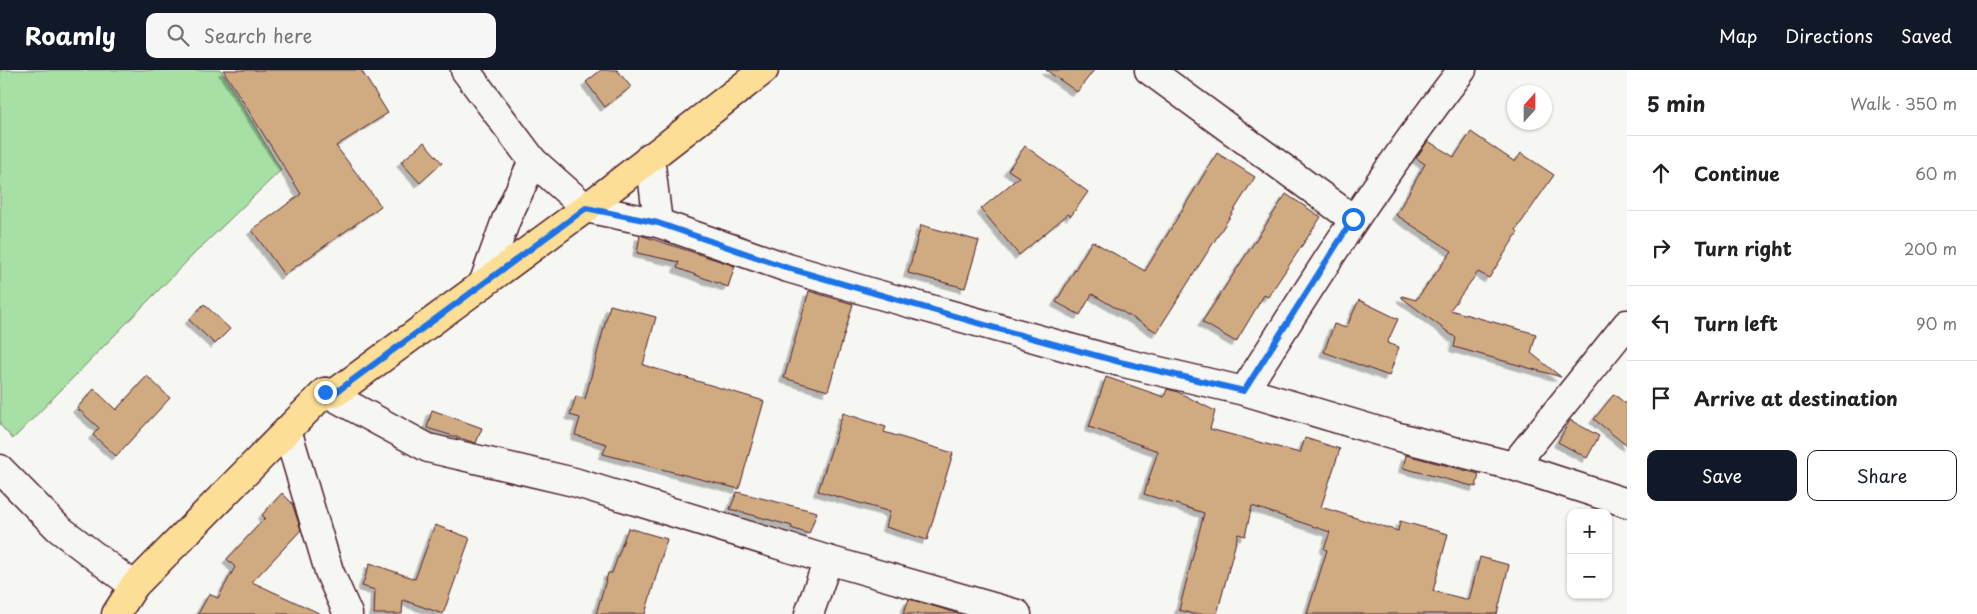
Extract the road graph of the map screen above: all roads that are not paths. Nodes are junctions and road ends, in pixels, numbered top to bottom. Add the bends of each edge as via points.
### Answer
1 (465, 70) edge
2 (1149, 70) edge
3 (1462, 70) edge
4 (761, 71) edge
5 (650, 157) junction
6 (533, 160) junction
7 (586, 208) junction
8 (1353, 219) junction
9 (658, 223) junction
10 (482, 284) junction
11 (1627, 324) edge
12 (1244, 391) junction
13 (325, 392) junction
14 (288, 432) junction
15 (1513, 466) junction
16 (0, 469) edge
17 (1627, 503) edge
18 (828, 560) junction
19 (134, 586) junction
20 (116, 614) edge
21 (348, 614) edge
22 (810, 614) edge
23 (1017, 614) edge

1 - 6 street
2 - 8 street
3 - 8 street
4 - 5 main road
5 - 7 main road
5 - 9 street
6 - 7 street
6 - 10 street
7 - 9 street
7 - 10 main road
8 - 12 street
9 - 12 street via 788,268 995,328
10 - 13 main road via 335,393
11 - 15 street
12 - 15 street via 1395,436
13 - 14 main road
13 - 18 street via 428,448 574,482
14 - 19 main road
14 - 21 street via 329,571
15 - 17 street
16 - 19 street via 58,528
18 - 22 street
18 - 23 street
19 - 20 main road

